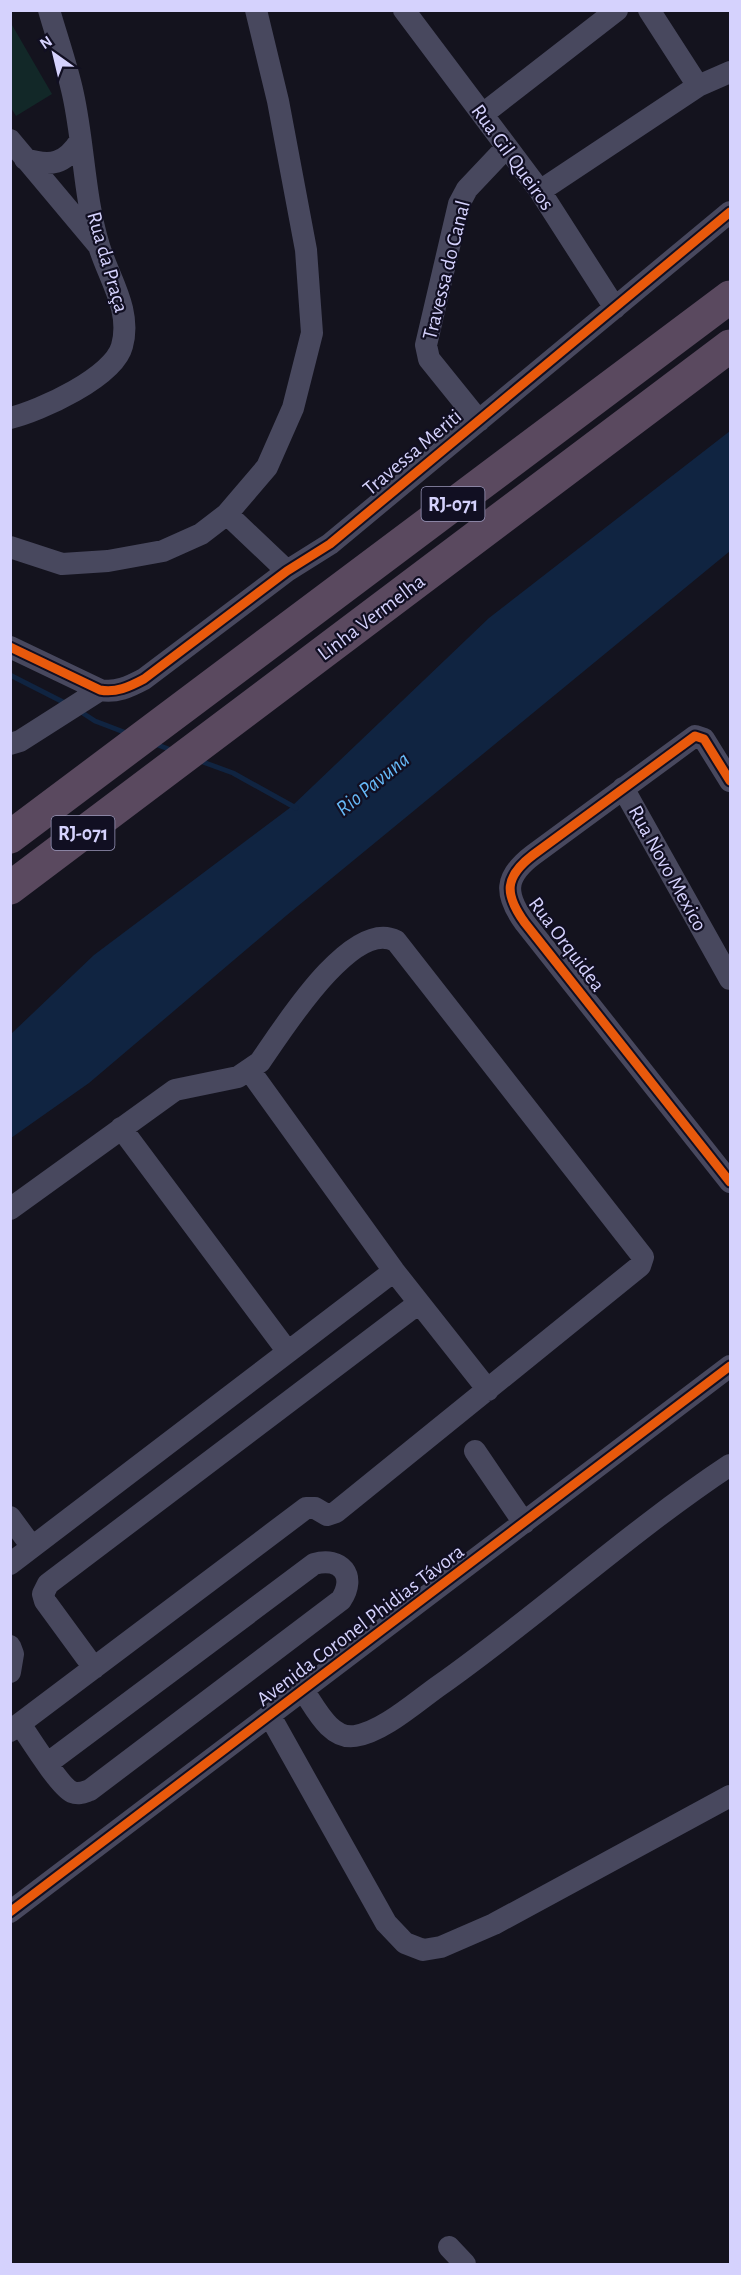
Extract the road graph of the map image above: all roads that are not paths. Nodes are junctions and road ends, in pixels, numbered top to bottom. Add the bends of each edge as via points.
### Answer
1 (49, 10) edge
2 (255, 10) edge
3 (404, 10) edge
4 (617, 10) edge
5 (650, 10) edge
6 (730, 72) edge
7 (698, 86) junction
8 (483, 114) junction
9 (10, 140) edge
10 (80, 141) junction
11 (502, 152) dead end
12 (25, 159) junction
13 (540, 191) junction
14 (730, 212) edge
15 (99, 246) junction
16 (730, 297) edge
17 (615, 308) junction
18 (730, 346) edge
19 (10, 418) edge
20 (479, 421) junction
21 (227, 514) junction
22 (10, 547) edge
23 (287, 572) junction
24 (10, 647) edge
25 (93, 695) junction
26 (10, 744) edge
27 (730, 781) edge
28 (623, 788) junction
29 (10, 837) edge
30 (10, 888) edge
31 (730, 979) edge
32 (250, 1071) junction
33 (121, 1128) junction
34 (730, 1182) edge
35 (10, 1209) edge
36 (394, 1271) junction
37 (419, 1303) junction
38 (288, 1352) junction
39 (730, 1366) edge
40 (488, 1390) junction
41 (475, 1451) dead end
42 (730, 1465) edge
43 (10, 1517) edge
44 (524, 1523) junction
45 (32, 1547) junction
46 (10, 1564) edge
47 (10, 1646) edge
48 (94, 1668) junction
49 (10, 1672) edge
50 (303, 1690) junction
51 (270, 1716) junction
52 (15, 1727) edge
53 (48, 1763) junction
54 (730, 1796) edge
55 (12, 1909) edge
56 (449, 2247) dead end
57 (465, 2265) edge

1 - 10 street, Rua da Praça via 73,94
2 - 21 street via 278,101 306,250 312,333 293,408 267,467
3 - 8 street, Rua Gil Queiros
4 - 8 street
5 - 7 street
6 - 7 street
7 - 13 street
8 - 13 street, Rua Gil Queiros
9 - 12 street
10 - 12 street via 73,151 53,163 44,165
10 - 15 street, Rua da Praça
11 - 20 street, Travessa do Canal via 467,189 459,204 426,345 429,359
12 - 15 street
13 - 17 street, Rua Gil Queiros
14 - 17 street, Travessa Meriti
15 - 19 street, Rua da Praça via 122,305 122,349 107,369 81,386
16 - 29 highway, Linha Vermelha / RJ-071
17 - 20 street, Travessa Meriti
18 - 30 highway, Linha Vermelha / RJ-071
20 - 23 street, Travessa Meriti via 330,544
21 - 22 street via 201,534 163,551 108,561 62,564
21 - 23 street
23 - 25 street, Travessa Meriti via 144,679
24 - 25 street
25 - 26 street
27 - 28 street, Rua Orquidea via 704,739 695,736
28 - 31 street, Rua Novo Mexico
28 - 34 street, Rua Orquidea via 516,868 510,880 511,897 525,923
32 - 33 street via 175,1090
32 - 36 street
32 - 40 street via 326,973 345,956 378,938 396,941 639,1249 643,1257 640,1266
33 - 35 street
33 - 38 street
36 - 37 street
36 - 38 street
37 - 40 street
37 - 48 street via 48,1584 43,1594 45,1601
38 - 45 street
39 - 44 street, Avenida Coronel Phidias Távora
40 - 48 street via 336,1512 327,1515 306,1508
41 - 44 street
42 - 50 street via 692,1490 501,1642 384,1724 354,1737 341,1735 327,1724
43 - 45 street
44 - 50 street, Avenida Coronel Phidias Távora
45 - 46 street
47 - 49 street
48 - 52 street
50 - 51 street, Avenida Coronel Phidias Távora
51 - 54 street via 386,1923 405,1944 423,1950 441,1947 494,1924
51 - 55 street, Avenida Coronel Phidias Távora
52 - 53 street
53 - 53 street via 74,1793 90,1790 341,1600 347,1589 347,1577 339,1565 325,1560 314,1564
56 - 57 street

